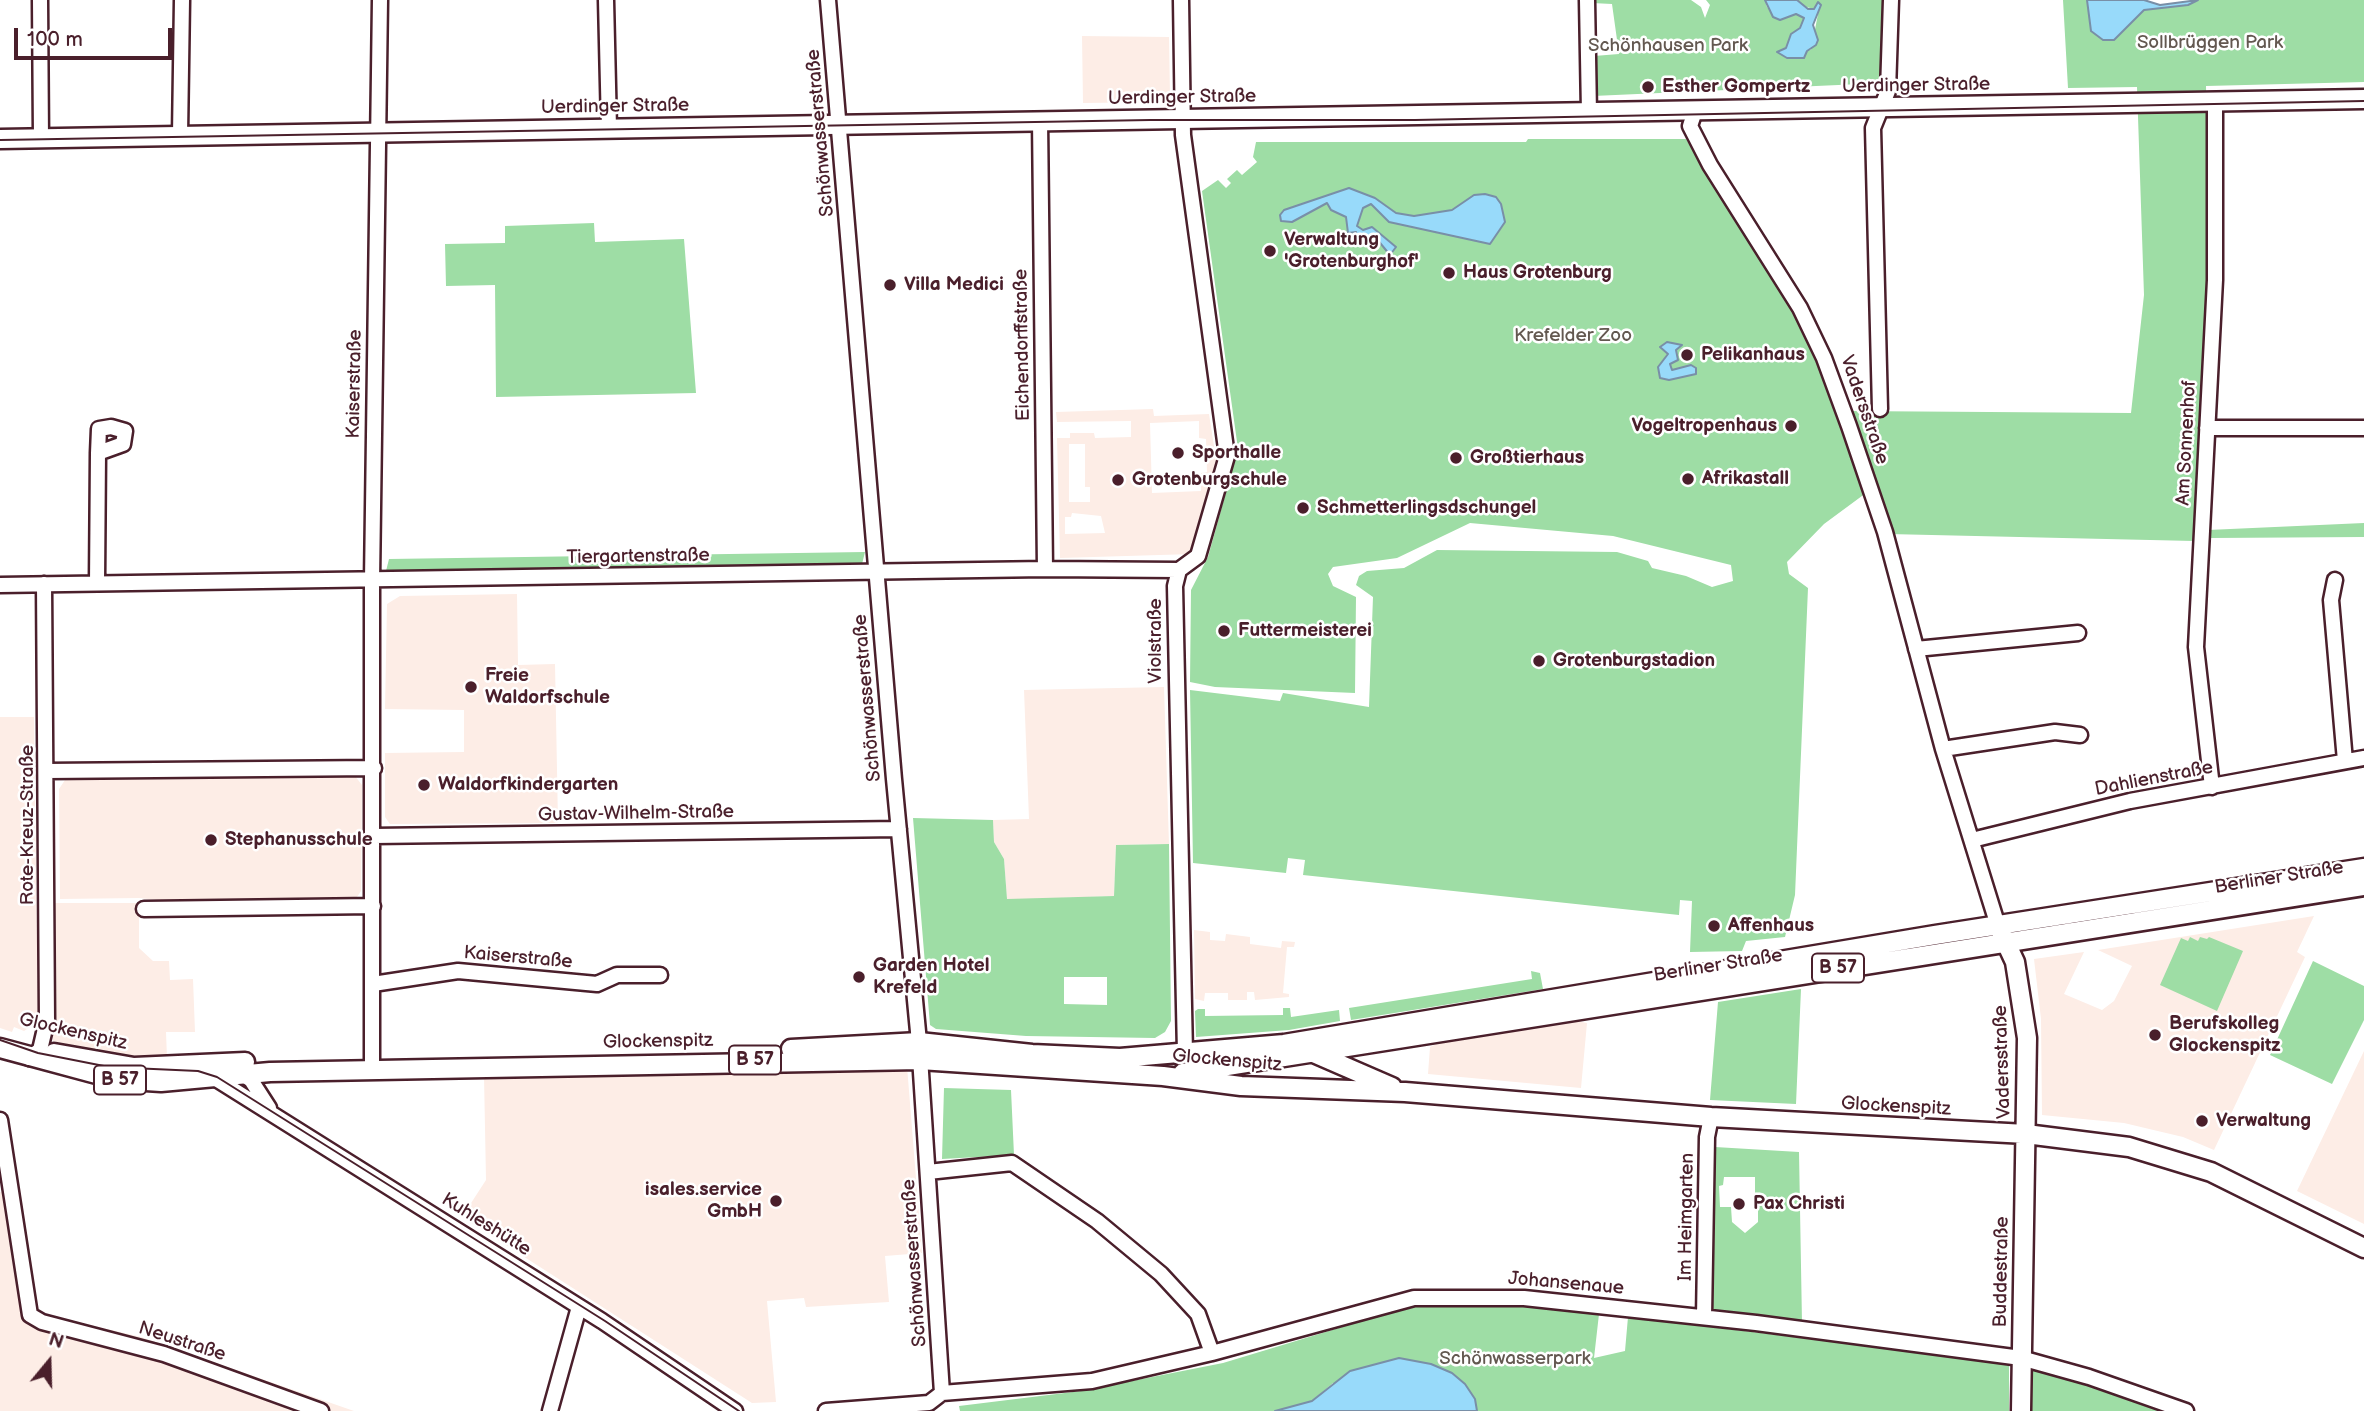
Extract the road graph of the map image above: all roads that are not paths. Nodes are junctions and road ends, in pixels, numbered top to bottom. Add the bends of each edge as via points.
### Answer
1 (40, 0) edge
2 (181, 0) edge
3 (380, 0) edge
4 (606, 0) edge
5 (828, 0) edge
6 (1181, 0) edge
7 (1587, 0) edge
8 (1891, 0) edge
9 (2364, 99) edge
10 (2215, 102) junction
11 (1881, 107) junction
12 (1695, 111) junction
13 (1589, 113) junction
14 (1182, 119) junction
15 (1040, 120) junction
16 (841, 124) junction
17 (609, 128) junction
18 (377, 132) junction
19 (180, 135) junction
20 (41, 138) junction
21 (0, 139) edge
22 (1880, 409) dead end
23 (2207, 428) junction
24 (2364, 428) edge
25 (98, 453) dead end
26 (1045, 569) junction
27 (1179, 570) junction
28 (877, 573) junction
29 (372, 580) junction
30 (2335, 580) dead end
31 (97, 583) junction
32 (44, 584) junction
33 (0, 585) edge
34 (2078, 633) dead end
35 (1916, 649) junction
36 (2080, 735) dead end
37 (1943, 748) junction
38 (2364, 758) edge
39 (2346, 761) junction
40 (374, 768) junction
41 (47, 771) junction
42 (2212, 787) junction
43 (899, 830) junction
44 (373, 836) junction
45 (1972, 840) junction
46 (2364, 868) edge
47 (2364, 886) edge
48 (373, 906) junction
49 (144, 909) dead end
50 (2002, 934) junction
51 (660, 975) dead end
52 (373, 984) junction
53 (1284, 1044) junction
54 (1, 1049) edge
55 (919, 1051) junction
56 (1311, 1052) junction
57 (1185, 1053) junction
58 (34, 1054) junction
59 (372, 1065) junction
60 (213, 1071) junction
61 (244, 1074) junction
62 (1163, 1076) junction
63 (1405, 1092) junction
64 (274, 1114) junction
65 (1711, 1117) junction
66 (0, 1121) edge
67 (2026, 1134) junction
68 (928, 1172) junction
69 (2364, 1248) edge
70 (579, 1307) junction
71 (1704, 1317) junction
72 (1212, 1353) junction
73 (2021, 1358) junction
74 (942, 1393) junction
75 (715, 1405) edge
76 (321, 1411) edge
77 (550, 1411) edge
78 (735, 1411) edge
79 (826, 1411) edge
80 (2021, 1411) edge
81 (2186, 1411) edge

1 - 20 street
2 - 19 street
3 - 18 street, Kaiserstraße
4 - 17 street
5 - 16 street, Schönwasserstraße
6 - 14 street
7 - 13 street
8 - 11 street, Vadersstraße via 1888,91
9 - 10 main road, Uerdinger Straße
10 - 11 main road, Uerdinger Straße
10 - 23 street, Am Sonnenhof via 2215,280
11 - 12 main road, Uerdinger Straße
11 - 22 street, Vadersstraße via 1873,128
12 - 13 main road, Uerdinger Straße
12 - 35 street, Vadersstraße via 1690,127 1800,308 1824,358 1885,532
13 - 14 main road, Uerdinger Straße
14 - 15 main road, Uerdinger Straße
14 - 27 street via 1227,456 1198,556
15 - 16 main road, Uerdinger Straße
15 - 26 street, Eichendorffstraße
16 - 17 main road, Uerdinger Straße
16 - 28 street, Schönwasserstraße
17 - 18 main road, Uerdinger Straße
18 - 19 main road, Uerdinger Straße
18 - 29 street, Kaiserstraße
19 - 20 main road, Uerdinger Straße
20 - 21 main road, Uerdinger Straße
23 - 24 street
23 - 42 street, Am Sonnenhof via 2196,646
25 - 31 street
26 - 27 street, Tiergartenstraße
26 - 28 street, Tiergartenstraße
27 - 57 street, Violstraße via 1175,661
28 - 29 street, Tiergartenstraße
28 - 43 street, Schönwasserstraße
29 - 31 street, Tiergartenstraße
29 - 40 street, Kaiserstraße
30 - 39 street via 2331,600 2335,672
31 - 32 street, Tiergartenstraße
32 - 33 street, Tiergartenstraße
32 - 41 street, Rote-Kreuz-Straße
34 - 35 street
35 - 37 street, Vadersstraße
36 - 37 street via 2055,732
37 - 45 street, Vadersstraße
38 - 39 street, Dahlienstraße
39 - 42 street, Dahlienstraße
40 - 41 street
40 - 44 street, Kaiserstraße
41 - 58 street, Rote-Kreuz-Straße via 47,1020
42 - 45 street, Dahlienstraße via 2130,801
43 - 44 street, Gustav-Wilhelm-Straße
43 - 55 street, Schönwasserstraße
44 - 48 street, Kaiserstraße
45 - 50 street, Vadersstraße
46 - 50 main road, Berliner Straße / B 57
47 - 50 main road, Berliner Straße / B 57
48 - 49 street
48 - 52 street, Kaiserstraße
50 - 53 main road, Berliner Straße / B 57
50 - 56 main road, Berliner Straße / B 57
50 - 67 main road, Vadersstraße via 2015,962 2027,1038
51 - 52 street, Kaiserstraße via 617,975 597,984 458,971
52 - 59 street, Kaiserstraße
53 - 56 main road, Glockenspitz
53 - 57 main road, Berliner Straße / B 57
54 - 58 main road, Glockenspitz / B 57
55 - 57 main road, Glockenspitz / B 57 via 1120,1058
55 - 59 main road, Glockenspitz / B 57
55 - 62 main road, Glockenspitz / B 57
55 - 68 street, Schönwasserstraße
56 - 62 main road, Berliner Straße / B 57
56 - 63 main road, Glockenspitz
58 - 60 main road, Glockenspitz / B 57 via 115,1079 161,1082
59 - 60 main road, Glockenspitz / B 57
59 - 61 main road, Glockenspitz / B 57
60 - 61 main road, Glockenspitz / B 57
60 - 64 street, Kuhleshütte
61 - 64 street
62 - 63 main road, Glockenspitz via 1241,1086
63 - 65 main road, Glockenspitz
64 - 70 street, Kuhleshütte
65 - 67 main road, Glockenspitz
65 - 71 street, Im Heimgarten
66 - 76 street, Neustraße via 30,1315 163,1354
67 - 69 main road, Glockenspitz via 2129,1147 2211,1172
67 - 73 main road, Buddestraße
68 - 72 street via 1012,1163 1097,1221 1161,1274 1198,1314
68 - 74 street, Schönwasserstraße
70 - 75 street, Kuhleshütte
70 - 77 street
71 - 72 street, Johansenaue via 1524,1298 1414,1298
71 - 73 street, Johansenaue
72 - 74 street, Johansenaue via 1092,1381
73 - 80 main road, Buddestraße
73 - 81 street, Johansenaue
74 - 79 street, Johansenaue via 929,1403
75 - 78 street, Kuhleshütte

